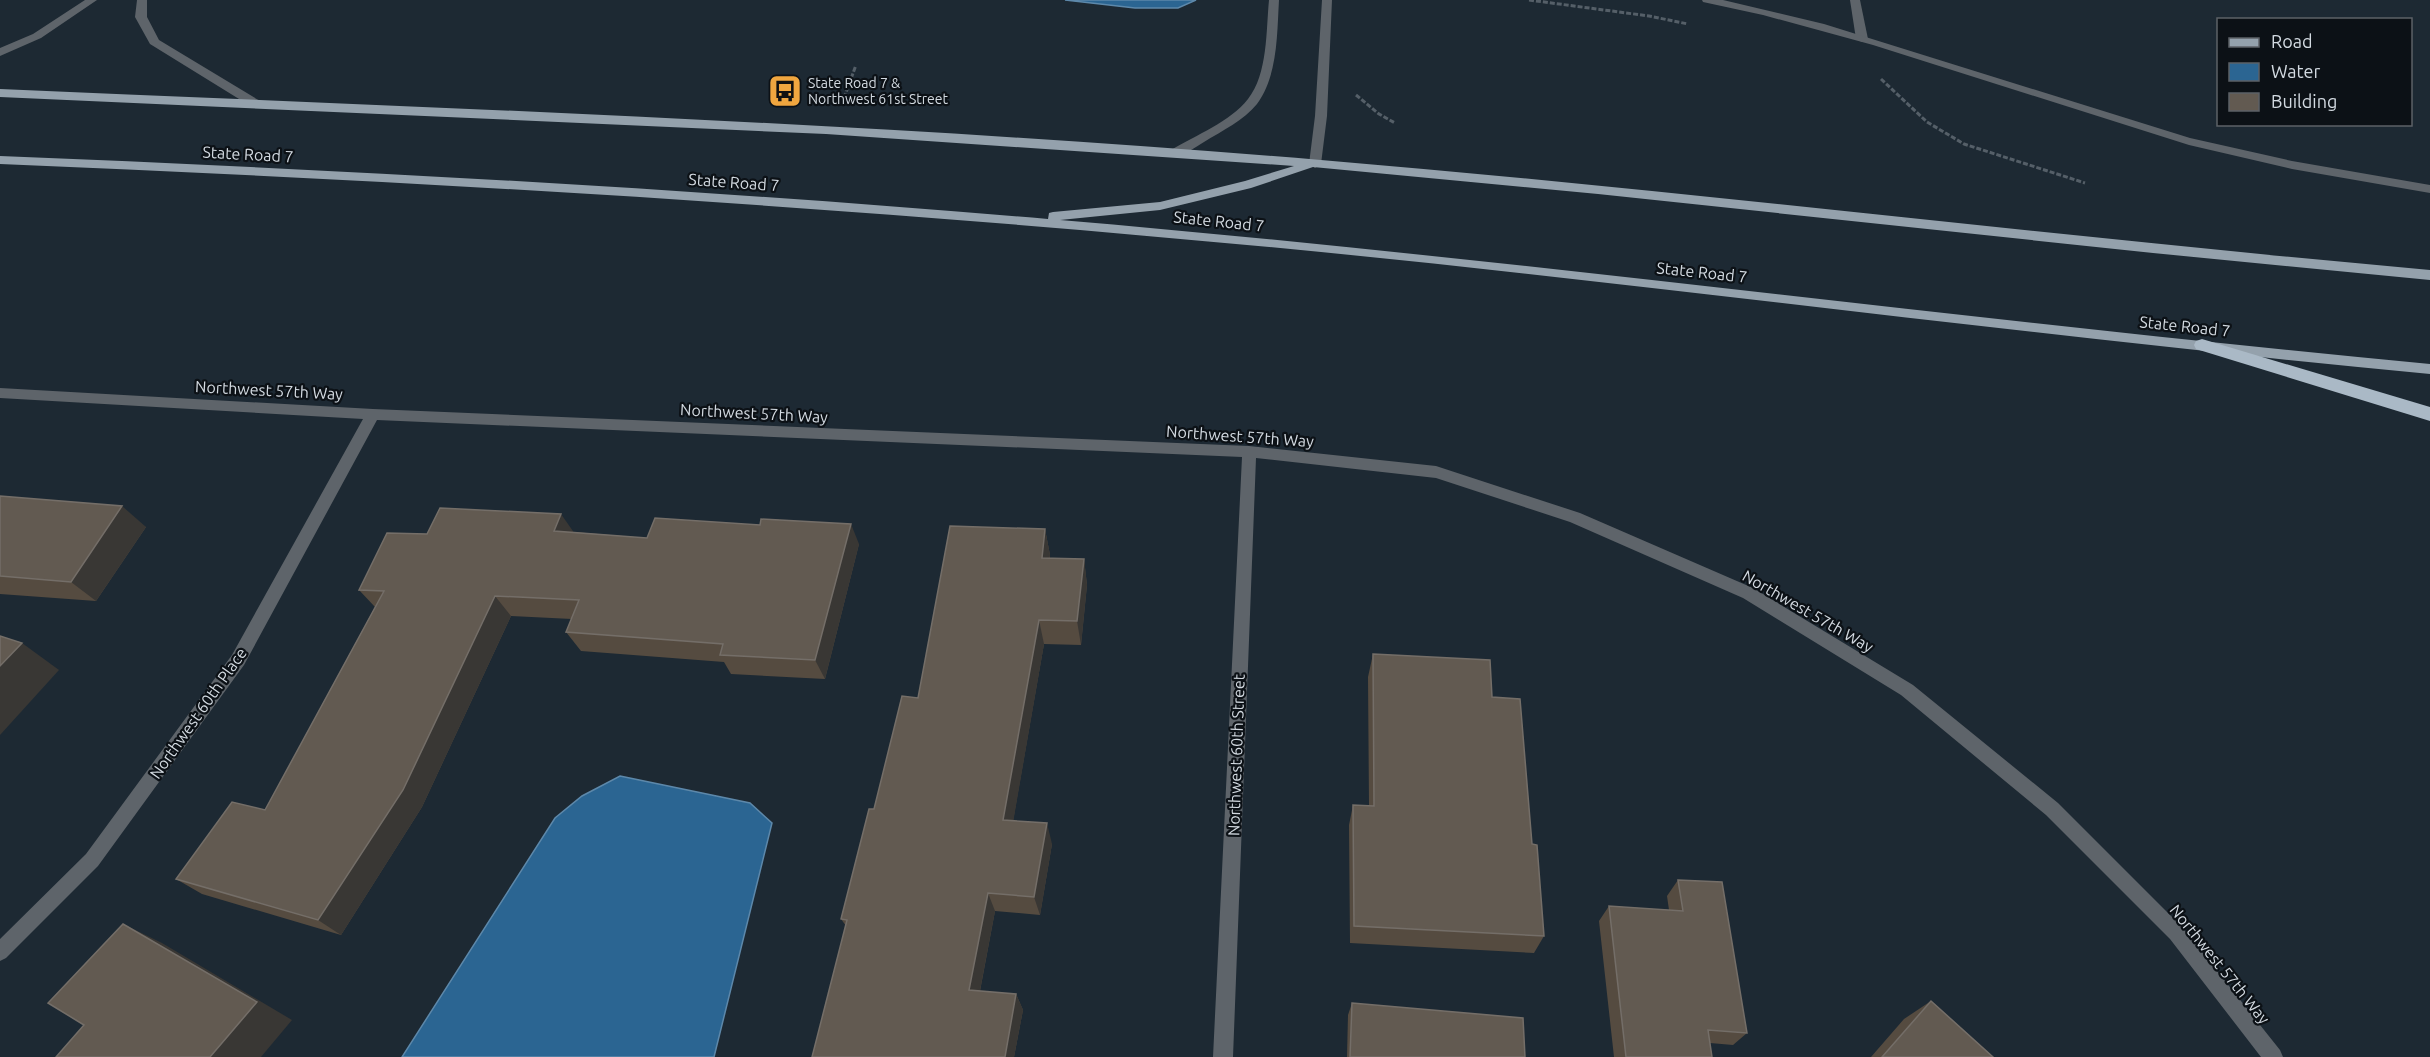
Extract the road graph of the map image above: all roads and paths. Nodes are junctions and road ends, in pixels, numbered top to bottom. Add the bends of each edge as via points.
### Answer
1 (92, 0) edge
2 (142, 0) edge
3 (1274, 0) edge
4 (1326, 0) edge
5 (1529, 0) edge
6 (1707, 0) edge
7 (1856, 0) edge
8 (1695, 26) dead end
9 (1862, 39) junction
10 (0, 52) edge
11 (1876, 76) dead end
12 (0, 93) edge
13 (256, 104) junction
14 (1175, 153) junction
15 (0, 160) edge
16 (1315, 164) junction
17 (2085, 183) dead end
18 (2430, 189) edge
19 (1014, 219) junction
20 (2430, 275) edge
21 (2202, 345) junction
22 (2430, 369) edge
23 (0, 393) edge
24 (373, 414) junction
25 (2430, 414) edge
26 (1249, 452) junction
27 (0, 952) edge
28 (1223, 1057) edge
29 (2273, 1057) edge

1 - 10 street via 37,36
2 - 13 street via 141,17 154,42
3 - 14 street via 1265,66 1252,102
4 - 16 street via 1322,116
5 - 8 path via 1651,15
6 - 9 street
7 - 9 street
9 - 18 street via 2157,133 2276,161
11 - 17 path via 1927,122 1964,144
12 - 13 main road
13 - 14 main road via 793,128
14 - 16 main road
15 - 19 main road, State Road 7 via 551,186
16 - 19 main road via 1160,206
16 - 20 main road
19 - 21 main road, State Road 7 via 1353,251
21 - 22 main road, State Road 7
21 - 25 highway
23 - 24 street, Northwest 57th Way
24 - 26 street, Northwest 57th Way
24 - 27 street, Northwest 60th Place via 238,660 93,860
26 - 28 street, Northwest 60th Street
26 - 29 street, Northwest 57th Way via 1436,472 1575,517 1748,593 1906,690 2052,809 2176,933

